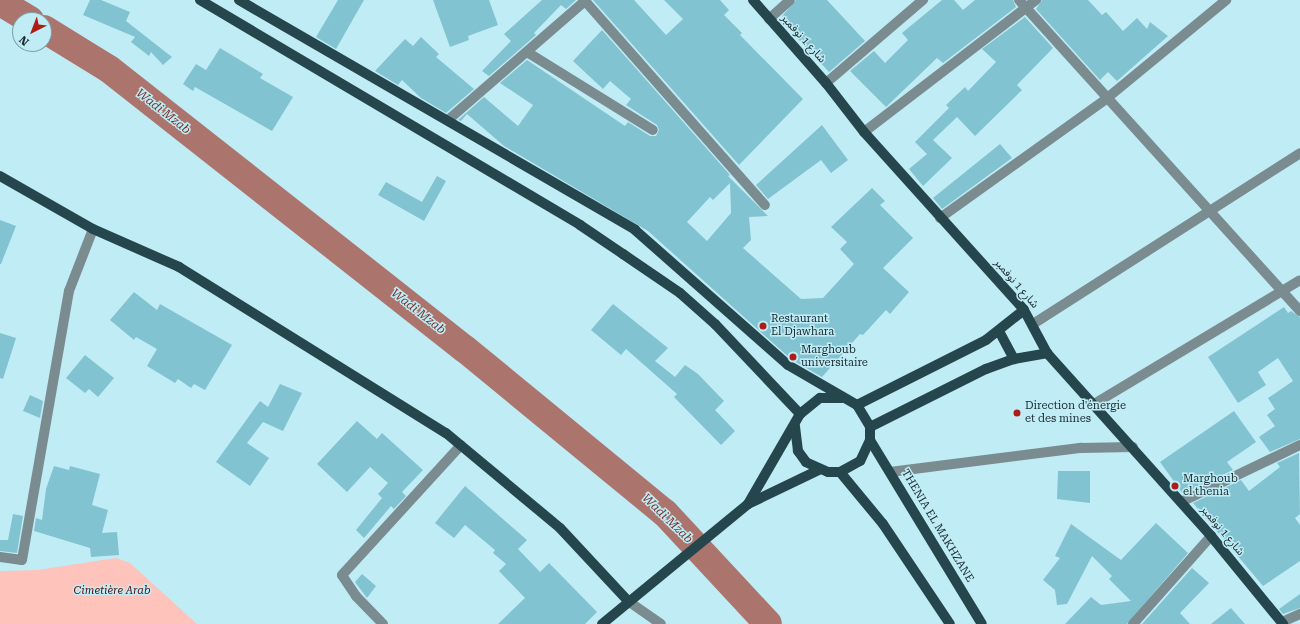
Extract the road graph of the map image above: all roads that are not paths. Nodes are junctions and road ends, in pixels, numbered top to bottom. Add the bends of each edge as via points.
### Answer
1 (200, 0) edge
2 (239, 0) edge
3 (753, 0) edge
4 (790, 0) edge
5 (923, 0) edge
6 (1019, 0) edge
7 (1036, 0) edge
8 (1226, 0) edge
9 (585, 1) edge
10 (1026, 8) junction
11 (769, 19) junction
12 (527, 52) junction
13 (826, 83) junction
14 (1106, 99) junction
15 (448, 120) junction
16 (653, 130) dead end
17 (864, 132) junction
18 (1300, 153) edge
19 (0, 176) edge
20 (765, 205) dead end
21 (1209, 213) junction
22 (940, 218) junction
23 (93, 229) junction
24 (1300, 280) edge
25 (1279, 291) junction
26 (1024, 310) junction
27 (1300, 311) edge
28 (1033, 324) junction
29 (999, 331) junction
30 (1047, 353) junction
31 (1014, 360) junction
32 (846, 399) junction
33 (1094, 404) junction
34 (857, 405) junction
35 (800, 414) junction
36 (795, 426) junction
37 (870, 427) junction
38 (870, 440) junction
39 (461, 445) junction
40 (1300, 445) edge
41 (1133, 447) junction
42 (820, 470) junction
43 (840, 472) junction
44 (890, 472) junction
45 (1181, 502) junction
46 (748, 504) junction
47 (1211, 536) junction
48 (0, 557) edge
49 (632, 597) junction
50 (1300, 614) edge
51 (1283, 623) edge
52 (383, 624) edge
53 (602, 624) edge
54 (661, 624) edge
55 (950, 624) edge
56 (982, 624) edge
57 (1133, 624) edge

1 - 35 main road via 580,225 680,293 716,324
2 - 15 main road
3 - 11 main road, شارع 1 نوفمبر
4 - 11 street
5 - 13 street
6 - 10 street
7 - 10 street
8 - 14 street
9 - 12 street
9 - 20 street
10 - 14 street
10 - 17 street
11 - 13 main road, شارع 1 نوفمبر
12 - 15 street
12 - 16 street
13 - 17 main road, شارع 1 نوفمبر
14 - 21 street
14 - 22 street
15 - 32 main road via 635,230 788,365
17 - 22 main road, شارع 1 نوفمبر
18 - 21 street
19 - 23 main road
21 - 25 street
21 - 28 street
22 - 26 main road, شارع 1 نوفمبر
23 - 39 main road via 178,267 446,432
23 - 48 street via 69,292 22,560
24 - 25 street
25 - 27 street
25 - 33 street
26 - 28 main road, شارع 1 نوفمبر
26 - 29 main road
28 - 30 main road, شارع 1 نوفمبر
29 - 31 main road
29 - 34 main road
30 - 31 main road
30 - 33 main road, شارع 1 نوفمبر
31 - 37 main road via 986,370
32 - 34 main road
32 - 35 main road via 820,398
33 - 41 main road, شارع 1 نوفمبر
34 - 37 main road
35 - 36 main road
36 - 42 main road via 798,451 806,462
36 - 46 main road
37 - 38 main road
38 - 43 main road via 860,461
38 - 44 main road, THENIA EL MAKHZANE
39 - 49 main road via 560,528
39 - 52 street via 342,575 356,596
40 - 45 street
41 - 44 street via 1081,448
41 - 45 main road, شارع 1 نوفمبر
42 - 43 main road
42 - 46 main road
43 - 55 main road via 883,524
44 - 56 main road, THENIA EL MAKHZANE
45 - 47 main road, شارع 1 نوفمبر
46 - 49 main road
47 - 51 main road, شارع 1 نوفمبر
47 - 57 street
49 - 53 main road
49 - 54 street
50 - 51 street

